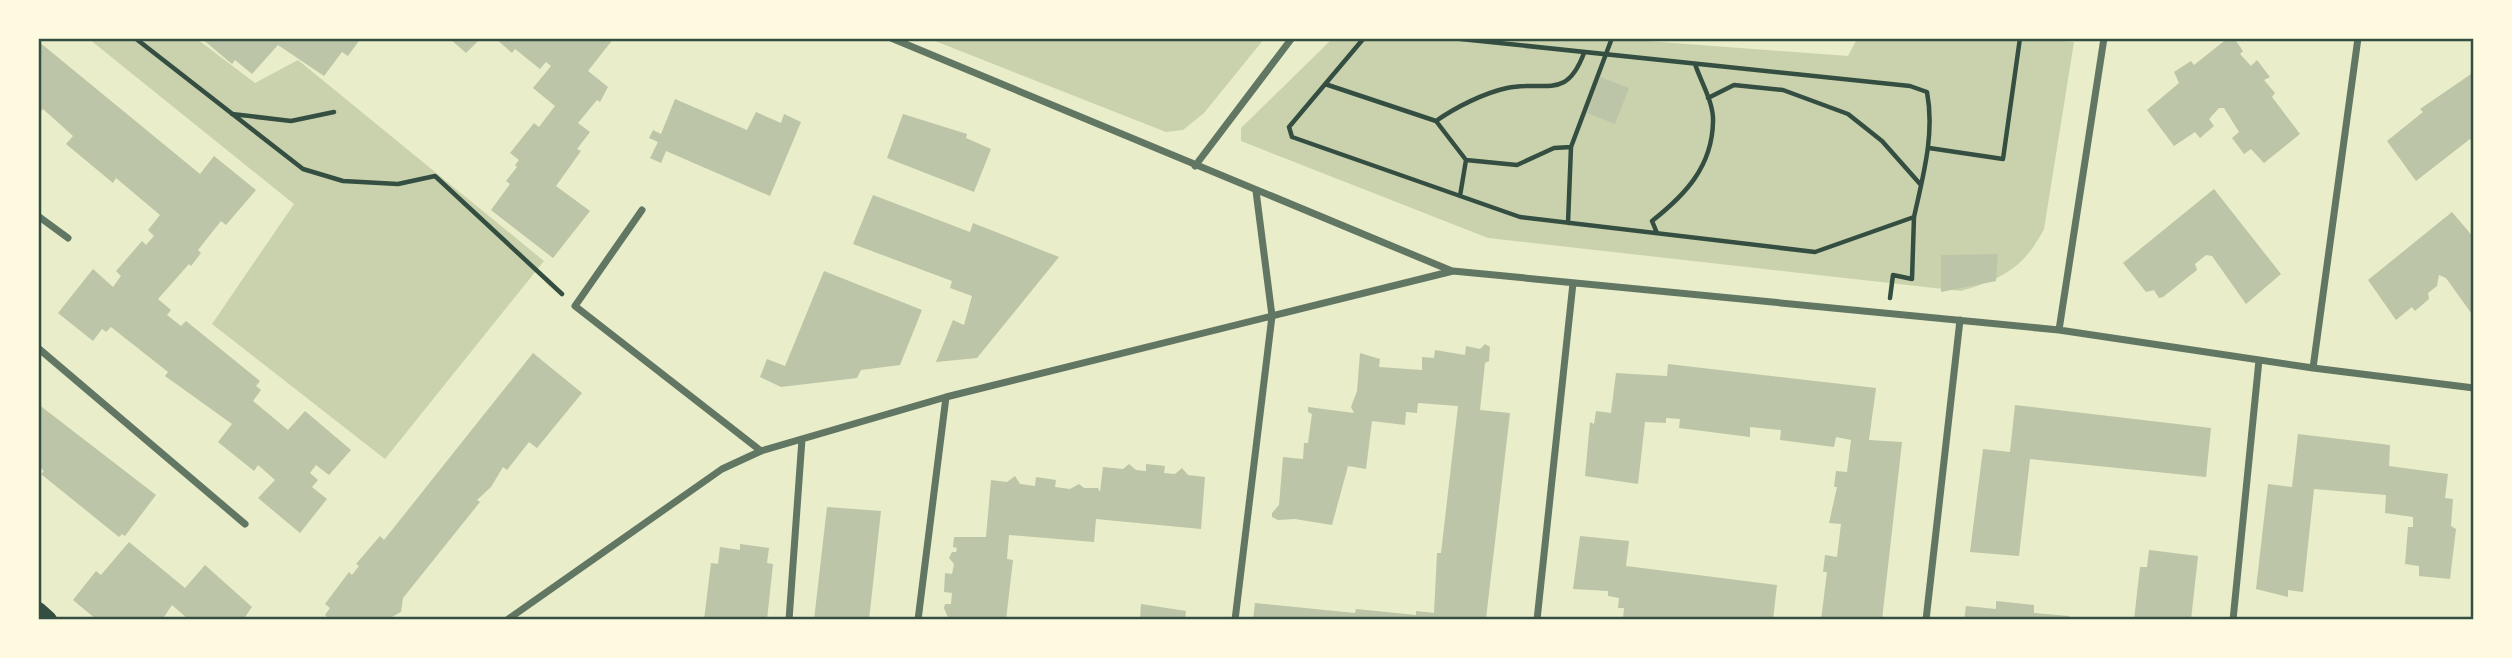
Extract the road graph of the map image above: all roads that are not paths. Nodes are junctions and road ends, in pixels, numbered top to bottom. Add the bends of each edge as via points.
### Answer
1 (891, 38) edge
2 (1292, 38) edge
3 (2104, 38) edge
4 (2358, 38) edge
5 (1195, 166) junction
6 (1256, 191) junction
7 (642, 210) dead end
8 (38, 216) edge
9 (68, 237) dead end
10 (1453, 271) junction
11 (1573, 283) junction
12 (1272, 316) junction
13 (1960, 320) junction
14 (2059, 330) junction
15 (38, 348) edge
16 (2259, 360) junction
17 (2313, 368) junction
18 (2473, 388) edge
19 (946, 397) junction
20 (802, 439) junction
21 (761, 451) junction
22 (245, 524) dead end
23 (38, 611) edge
24 (48, 620) edge
25 (507, 620) edge
26 (789, 620) edge
27 (918, 620) edge
28 (1236, 620) edge
29 (1536, 620) edge
30 (1926, 620) edge
31 (2233, 620) edge

1 - 5 street
2 - 5 street
3 - 14 street
4 - 17 street
5 - 6 street
6 - 10 street
6 - 12 street
7 - 21 street via 575,306
8 - 9 street
10 - 11 street
10 - 12 street
11 - 13 street
11 - 29 street
12 - 19 street
12 - 28 street
13 - 14 street
13 - 30 street
14 - 16 street
15 - 22 street
16 - 17 street
16 - 31 street
17 - 18 street
19 - 20 street
19 - 27 street
20 - 21 street
20 - 26 street
21 - 25 street via 722,469
23 - 24 main road

